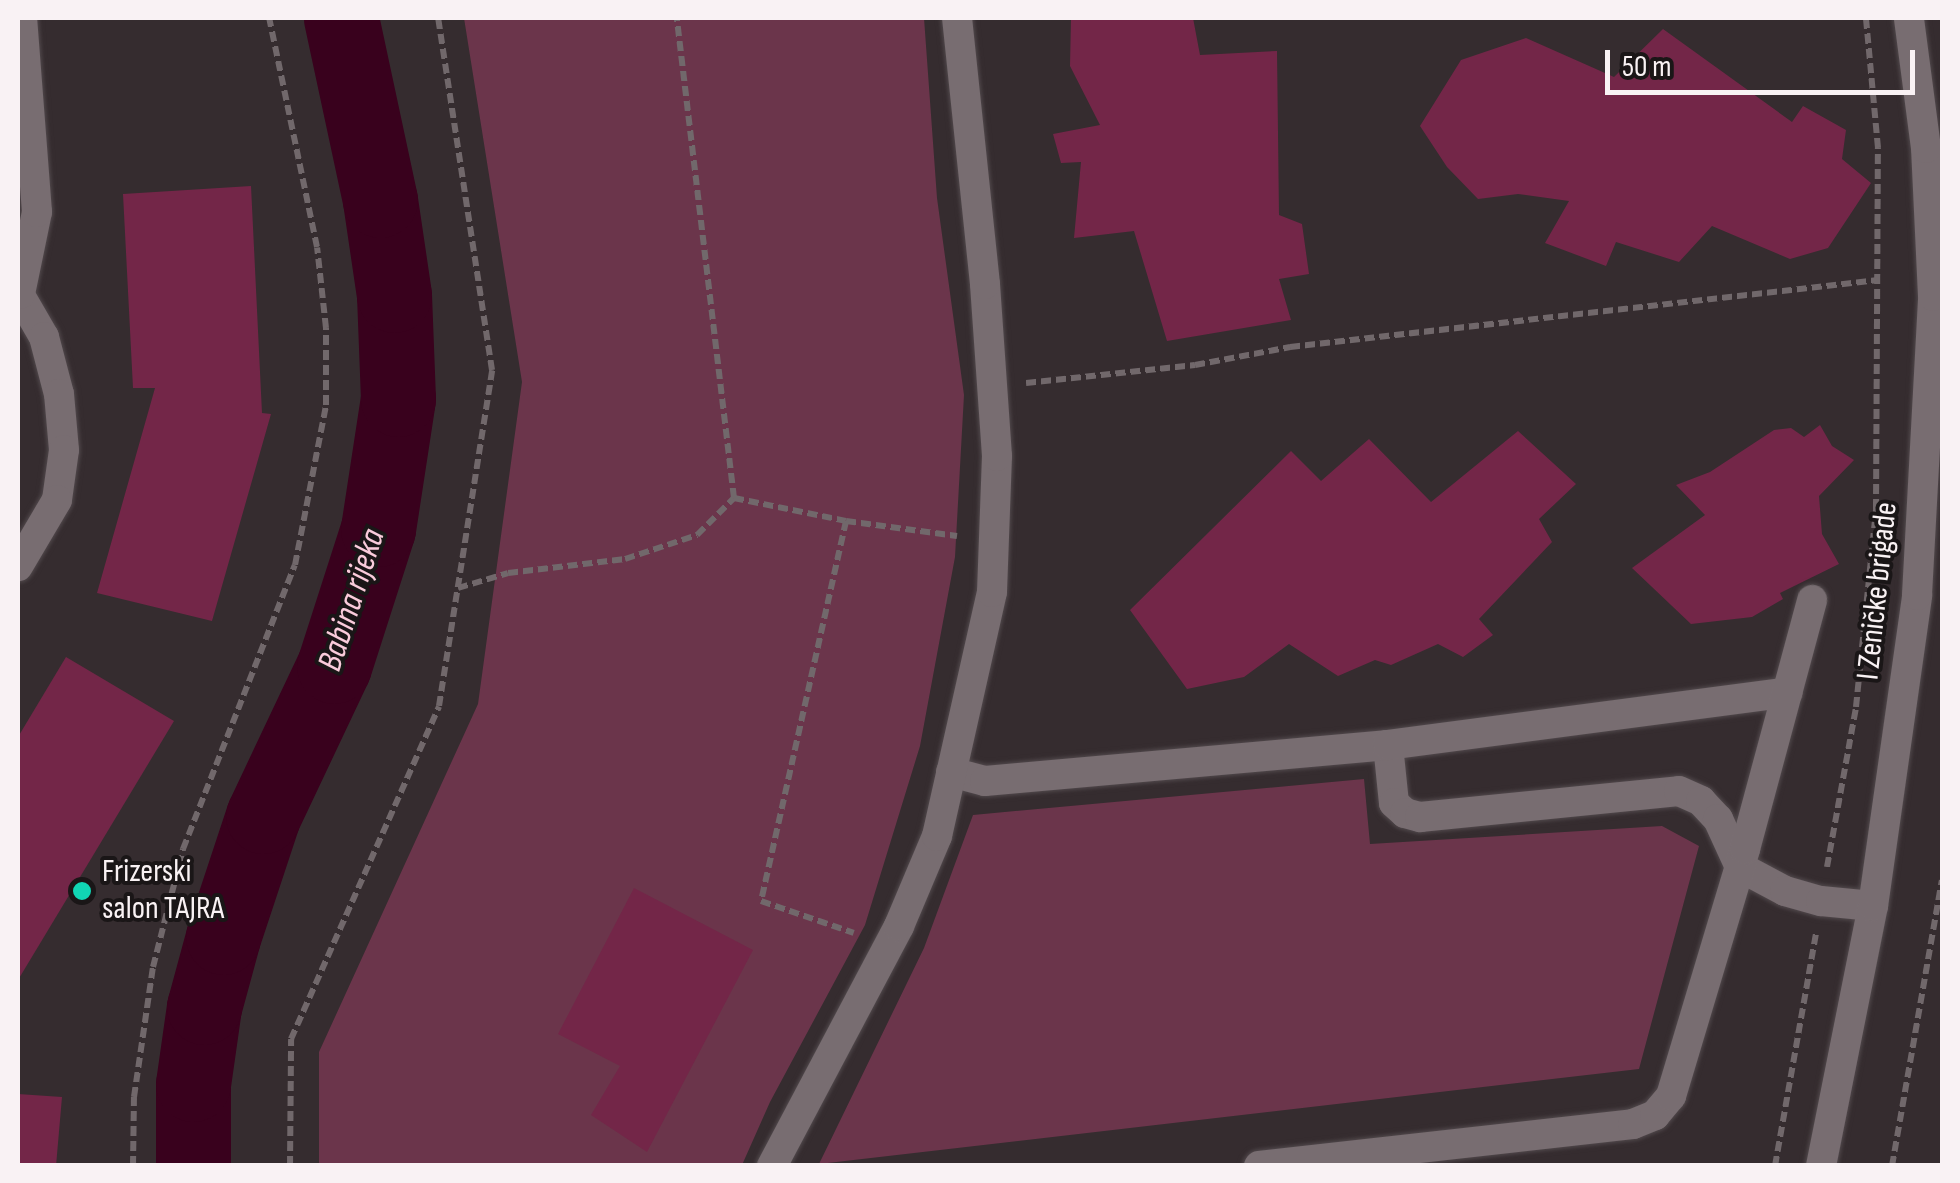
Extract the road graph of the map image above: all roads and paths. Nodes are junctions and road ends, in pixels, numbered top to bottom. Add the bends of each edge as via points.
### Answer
1 (22, 18) edge
2 (269, 18) edge
3 (438, 18) edge
4 (677, 18) edge
5 (957, 18) edge
6 (1866, 18) edge
7 (1910, 18) edge
8 (1878, 280) junction
9 (18, 293) edge
10 (992, 386) junction
11 (734, 498) junction
12 (846, 520) junction
13 (957, 536) dead end
14 (18, 566) edge
15 (458, 588) junction
16 (1812, 600) dead end
17 (1788, 692) junction
18 (1388, 745) junction
19 (951, 772) junction
20 (1740, 867) junction
21 (1942, 880) edge
22 (1821, 901) junction
23 (1873, 906) junction
24 (889, 946) junction
25 (133, 1166) edge
26 (290, 1166) edge
27 (772, 1166) edge
28 (1259, 1166) edge
29 (1775, 1166) edge
30 (1821, 1166) edge
31 (1892, 1166) edge

1 - 9 street via 37,212
2 - 25 path via 317,246 326,405 295,564 183,849 161,933 134,1098
3 - 15 path via 492,370
4 - 11 path
5 - 10 street
6 - 8 path via 1878,148
7 - 23 street, I Zeničke brigade via 1926,148 1933,296 1917,595
8 - 10 path
8 - 22 path via 1876,509 1856,707
9 - 14 street via 44,337 64,450 57,500
10 - 19 street via 992,592
11 - 12 path
11 - 15 path via 697,535 624,559 508,573
12 - 13 path
12 - 24 path via 761,902
15 - 26 path via 439,706 291,1038
16 - 17 street
17 - 18 street
17 - 20 street
18 - 19 street via 985,781
18 - 20 street via 1394,803 1404,813 1420,817 1679,791 1701,800 1718,820
19 - 24 street via 937,836
20 - 22 street
20 - 28 street via 1670,1096 1655,1116 1634,1124
21 - 31 path
22 - 23 street
22 - 29 path
23 - 30 street, I Zeničke brigade
24 - 27 street

